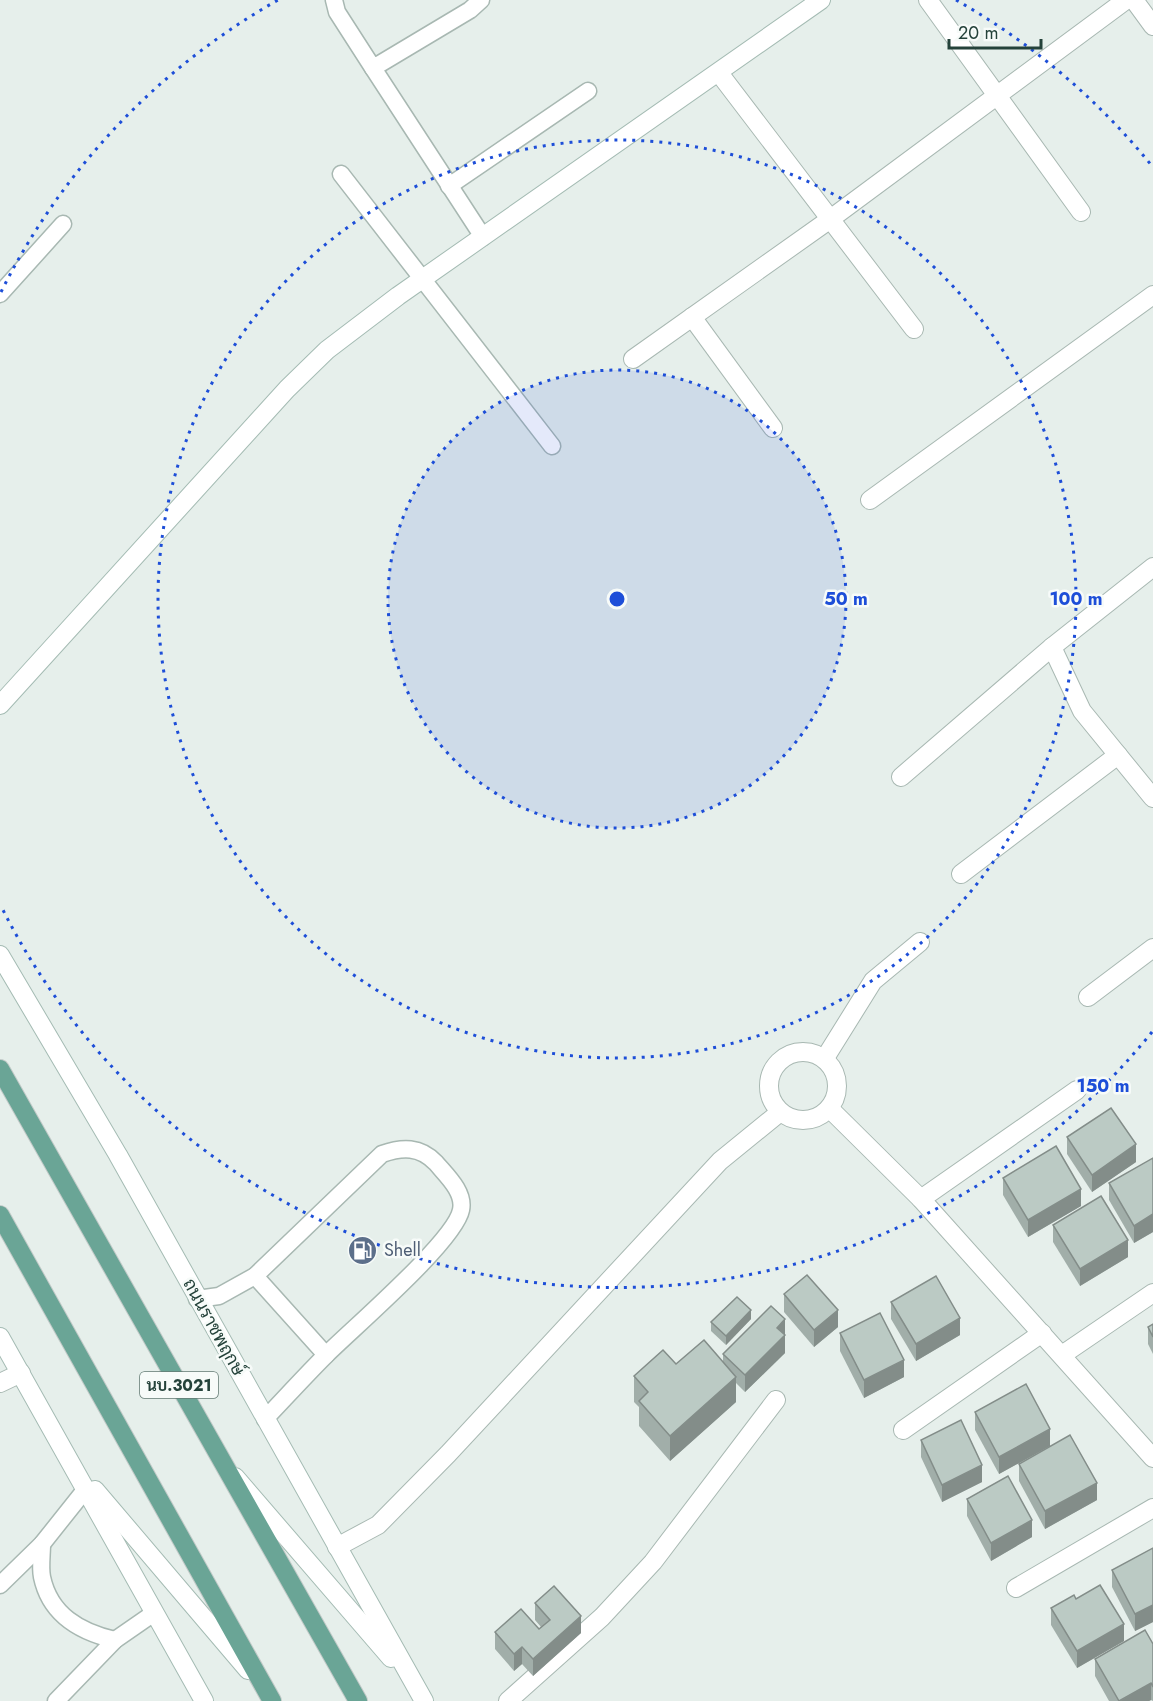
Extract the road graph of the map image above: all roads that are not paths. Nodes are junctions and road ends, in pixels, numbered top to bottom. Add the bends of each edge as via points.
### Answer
1 (334, 0) edge
2 (481, 0) edge
3 (821, 0) edge
4 (928, 0) edge
5 (1126, 0) edge
6 (1134, 0) edge
7 (1153, 26) edge
8 (373, 68) junction
9 (719, 73) junction
10 (588, 91) dead end
11 (997, 95) junction
12 (341, 174) dead end
13 (449, 186) junction
14 (1081, 212) dead end
15 (829, 220) junction
16 (63, 224) dead end
17 (483, 237) junction
18 (424, 278) junction
19 (0, 294) edge
20 (1153, 295) edge
21 (692, 317) junction
22 (914, 329) dead end
23 (633, 359) dead end
24 (773, 428) dead end
25 (552, 446) dead end
26 (870, 500) dead end
27 (1153, 567) edge
28 (1052, 647) junction
29 (0, 705) edge
30 (1118, 755) junction
31 (901, 777) dead end
32 (1153, 798) edge
33 (961, 874) dead end
34 (920, 942) dead end
35 (1153, 948) edge
36 (0, 955) edge
37 (1088, 997) dead end
38 (825, 1058) junction
39 (0, 1069) edge
40 (1077, 1090) dead end
41 (830, 1109) junction
42 (779, 1113) junction
43 (921, 1199) junction
44 (0, 1215) edge
45 (255, 1276) junction
46 (1153, 1293) edge
47 (197, 1299) junction
48 (1042, 1333) junction
49 (0, 1337) edge
50 (326, 1355) junction
51 (1062, 1355) junction
52 (21, 1372) junction
53 (0, 1383) edge
54 (776, 1400) dead end
55 (265, 1419) junction
56 (903, 1430) dead end
57 (1153, 1458) edge
58 (73, 1463) junction
59 (225, 1467) junction
60 (85, 1490) junction
61 (1153, 1508) edge
62 (42, 1544) junction
63 (338, 1547) junction
64 (0, 1585) edge
65 (1016, 1588) dead end
66 (154, 1613) junction
67 (115, 1640) junction
68 (420, 1694) edge
69 (272, 1700) edge
70 (56, 1701) edge
71 (204, 1701) edge
72 (358, 1701) edge
73 (508, 1701) edge

1 - 8 lane
2 - 8 lane
3 - 9 street
4 - 11 street
5 - 11 street
6 - 7 street
8 - 13 lane
9 - 15 street
9 - 17 street
10 - 13 lane
11 - 14 street
11 - 15 street
12 - 18 lane
13 - 17 lane
15 - 21 street
15 - 22 street
16 - 19 lane
17 - 18 street
18 - 25 lane
18 - 29 street via 327,350 287,389
20 - 26 street
21 - 23 street
21 - 24 street
27 - 28 street
28 - 30 street via 1082,711
28 - 31 street
30 - 32 street
30 - 33 street
34 - 38 street via 873,981
35 - 37 street
36 - 47 street, ถนนราชพฤกษ์ / นบ.3021 via 118,1155
38 - 41 street via 839,1083
38 - 42 street via 800,1050 776,1063 768,1089
39 - 59 main road, นบ.3021
40 - 43 street
41 - 42 street via 805,1121
41 - 43 street
42 - 63 street via 720,1161 378,1525
43 - 48 street
44 - 69 main road
45 - 47 lane via 219,1296
45 - 50 lane
45 - 50 lane via 382,1154 400,1148 416,1149 432,1159 460,1196 461,1209 453,1226 426,1258
46 - 51 street
47 - 55 street, ถนนราชพฤกษ์ / นบ.3021
48 - 51 street
48 - 56 street
49 - 52 street
50 - 55 lane
51 - 57 street
52 - 53 street
52 - 58 street
54 - 73 street via 653,1562 602,1617
55 - 63 street, ถนนราชพฤกษ์ / นบ.3021
58 - 60 street
58 - 69 street
59 - 68 street
59 - 72 main road, นบ.3021
60 - 62 lane
60 - 66 street
61 - 65 street
62 - 64 lane
62 - 67 lane via 42,1577 55,1607 70,1623
63 - 68 street, ถนนราชพฤกษ์ / นบ.3021
66 - 67 lane
66 - 71 street
67 - 70 lane

